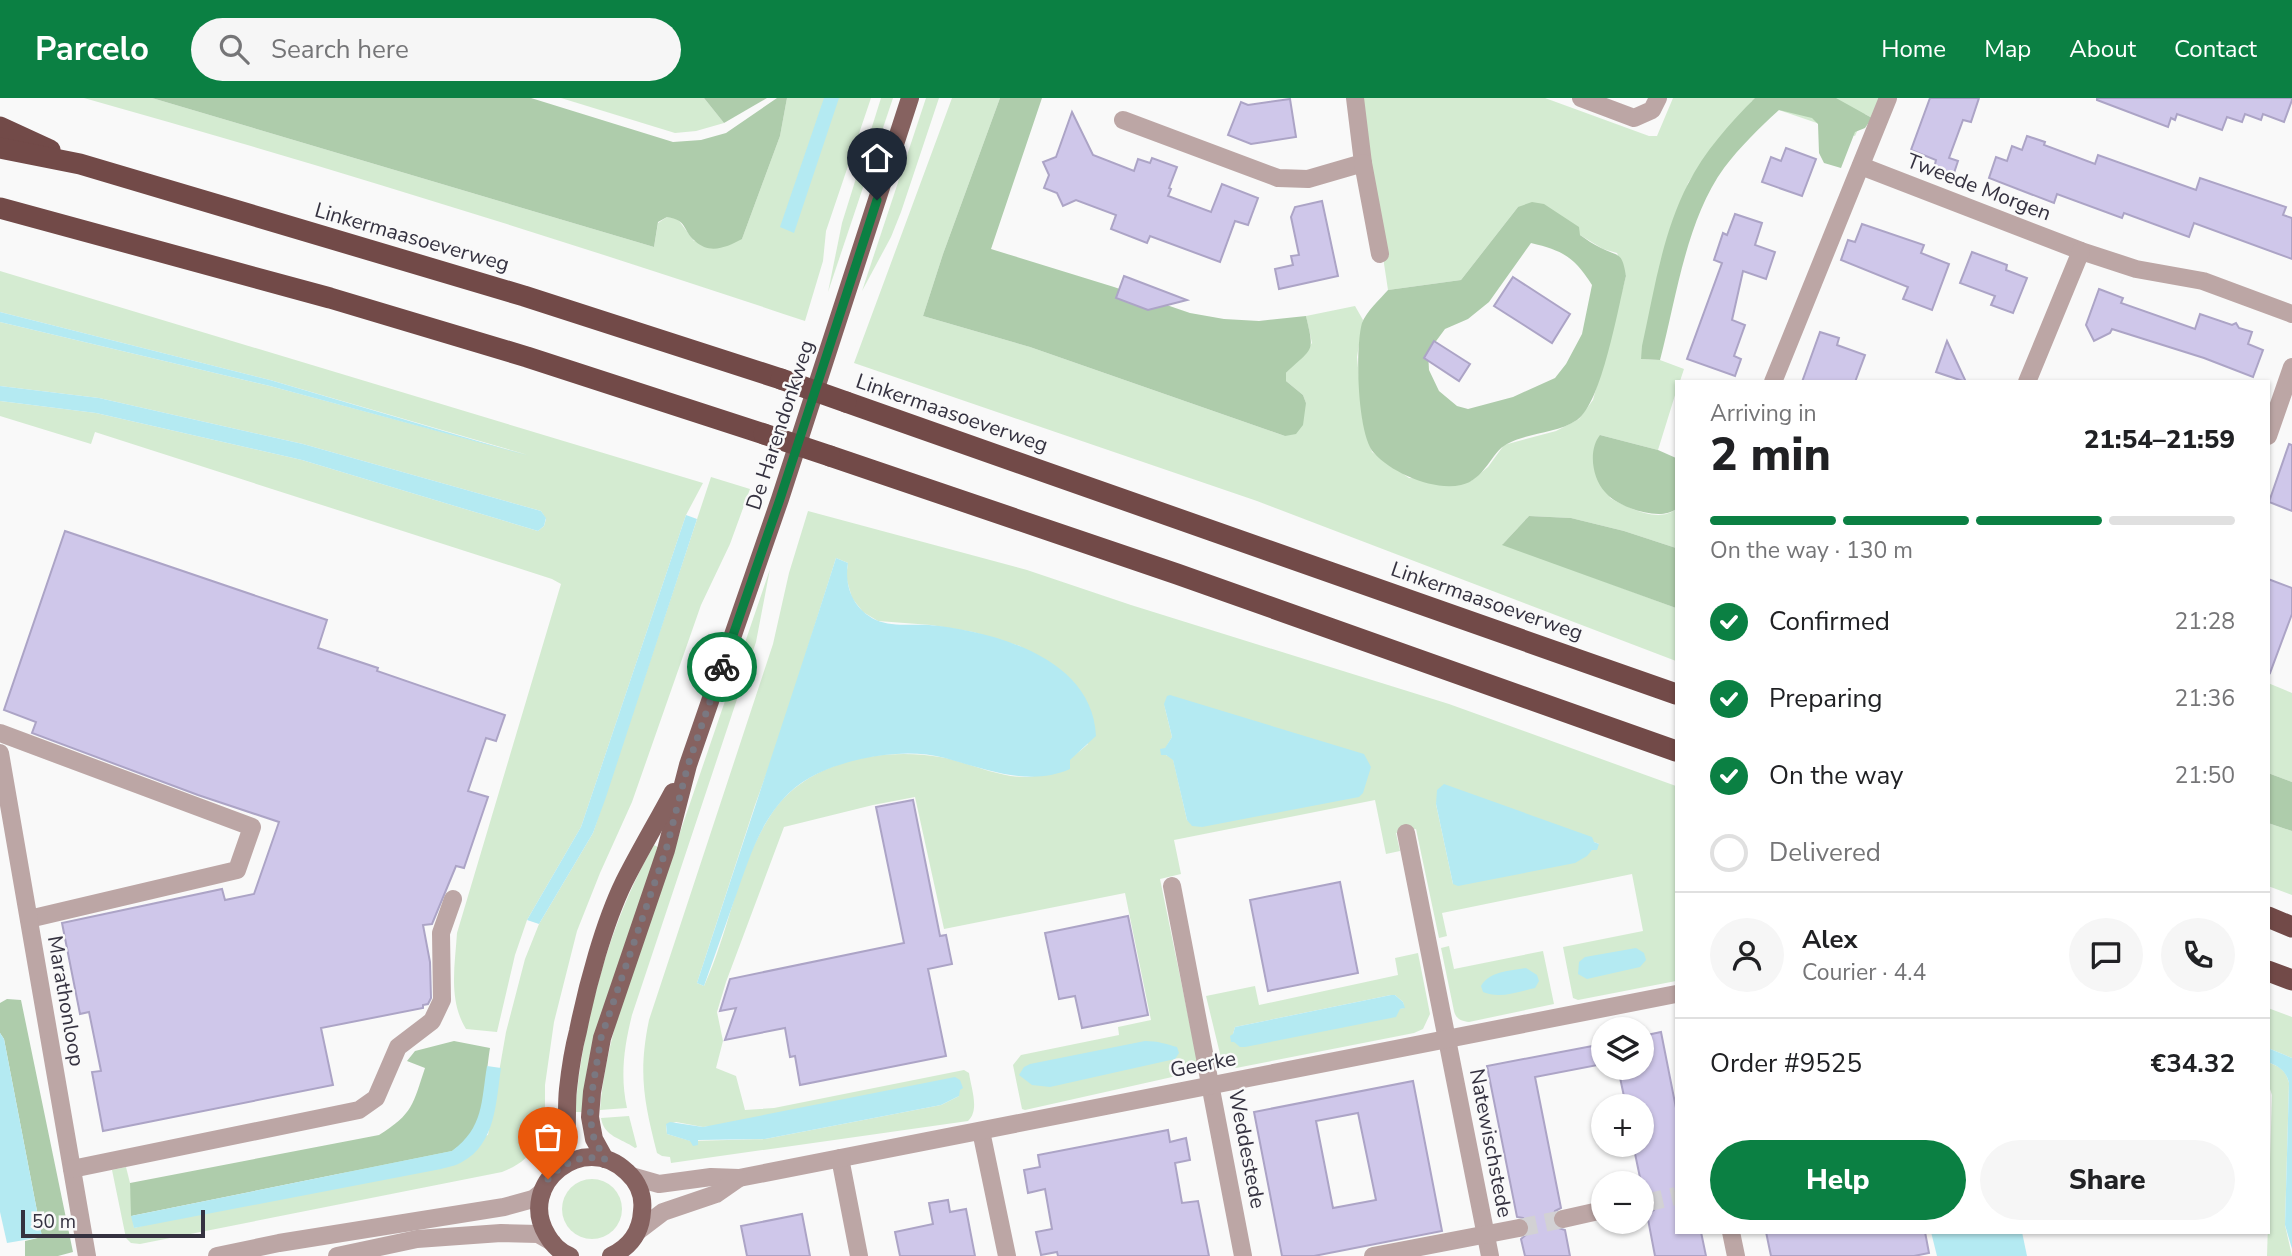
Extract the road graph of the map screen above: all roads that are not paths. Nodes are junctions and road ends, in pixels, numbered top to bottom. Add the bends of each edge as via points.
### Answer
1 (910, 98) edge
2 (1355, 98) edge
3 (1581, 98) edge
4 (1658, 98) edge
5 (1888, 98) edge
6 (1124, 120) dead end
7 (0, 127) edge
8 (0, 148) edge
9 (1363, 163) junction
10 (80, 164) junction
11 (1861, 166) junction
12 (0, 208) edge
13 (2081, 251) junction
14 (1380, 254) dead end
15 (2292, 314) edge
16 (2292, 367) edge
17 (1774, 380) edge
18 (2028, 380) edge
19 (2270, 430) edge
20 (1675, 694) edge
21 (0, 733) edge
22 (1675, 751) edge
23 (0, 753) edge
24 (688, 765) junction
25 (1406, 833) dead end
26 (1172, 886) dead end
27 (453, 899) dead end
28 (2270, 918) edge
29 (29, 919) junction
30 (2292, 927) edge
31 (2270, 972) edge
32 (2292, 980) edge
33 (1675, 993) edge
34 (1448, 1038) junction
35 (1212, 1085) junction
36 (981, 1130) junction
37 (840, 1158) junction
38 (605, 1159) junction
39 (558, 1168) junction
40 (72, 1169) junction
41 (631, 1176) junction
42 (739, 1178) junction
43 (542, 1192) junction
44 (1591, 1213) edge
45 (1563, 1219) tunnel mouth
46 (1519, 1228) tunnel mouth
47 (1485, 1234) junction
48 (1731, 1234) edge
49 (552, 1242) junction
50 (633, 1243) edge
51 (281, 1249) edge
52 (87, 1256) edge
53 (217, 1256) edge
54 (337, 1256) edge
55 (570, 1256) edge
56 (611, 1256) edge
57 (859, 1256) edge
58 (1007, 1256) edge
59 (1244, 1256) edge
60 (1373, 1256) edge
61 (1490, 1256) edge
62 (1735, 1256) edge

1 - 24 main road, De Harendonkweg
2 - 9 street
3 - 4 street via 1634,118 1651,110
5 - 11 street
6 - 9 street via 1278,178 1308,179
7 - 10 highway
8 - 10 highway, Linkermaasoeverweg
9 - 14 street
10 - 20 highway, Linkermaasoeverweg, bridge via 524,296 782,379
11 - 13 street, Tweede Morgen
11 - 17 street
12 - 22 highway, bridge via 527,357 1177,574
13 - 15 street, Tweede Morgen via 2136,269 2203,281
13 - 18 street
16 - 19 street
21 - 29 street via 252,827 237,870
23 - 29 street, Marathonloop
24 - 38 main road, De Harendonkweg via 666,850 601,1038 590,1117 594,1139
24 - 39 main road, De Harendonkweg via 623,883 602,941 576,1040 565,1155
25 - 34 street, Natewischstede
26 - 35 street, Weddestede
27 - 40 street via 442,933 442,1000 432,1021 398,1047 376,1098 359,1110
28 - 30 highway
29 - 40 street, Marathonloop
31 - 32 highway
33 - 34 street, Geerke
34 - 35 street, Geerke
34 - 47 street, Natewischstede
35 - 36 street, Geerke
35 - 59 street, Weddestede
36 - 37 street, Geerke
36 - 58 street
37 - 42 street, Geerke
37 - 57 street
38 - 39 main road via 582,1157
38 - 41 main road
39 - 43 main road
40 - 52 street, Marathonloop
41 - 42 street, Geerke via 659,1184
41 - 50 main road via 643,1206
42 - 50 street, Geerke via 716,1194 663,1212
43 - 49 main road via 540,1218
43 - 51 street via 504,1207
44 - 45 street
46 - 47 street
47 - 60 street
47 - 61 street, Natewischstede
48 - 62 street
49 - 54 street via 538,1234 501,1233 417,1239
49 - 55 main road
50 - 56 main road
51 - 53 street

